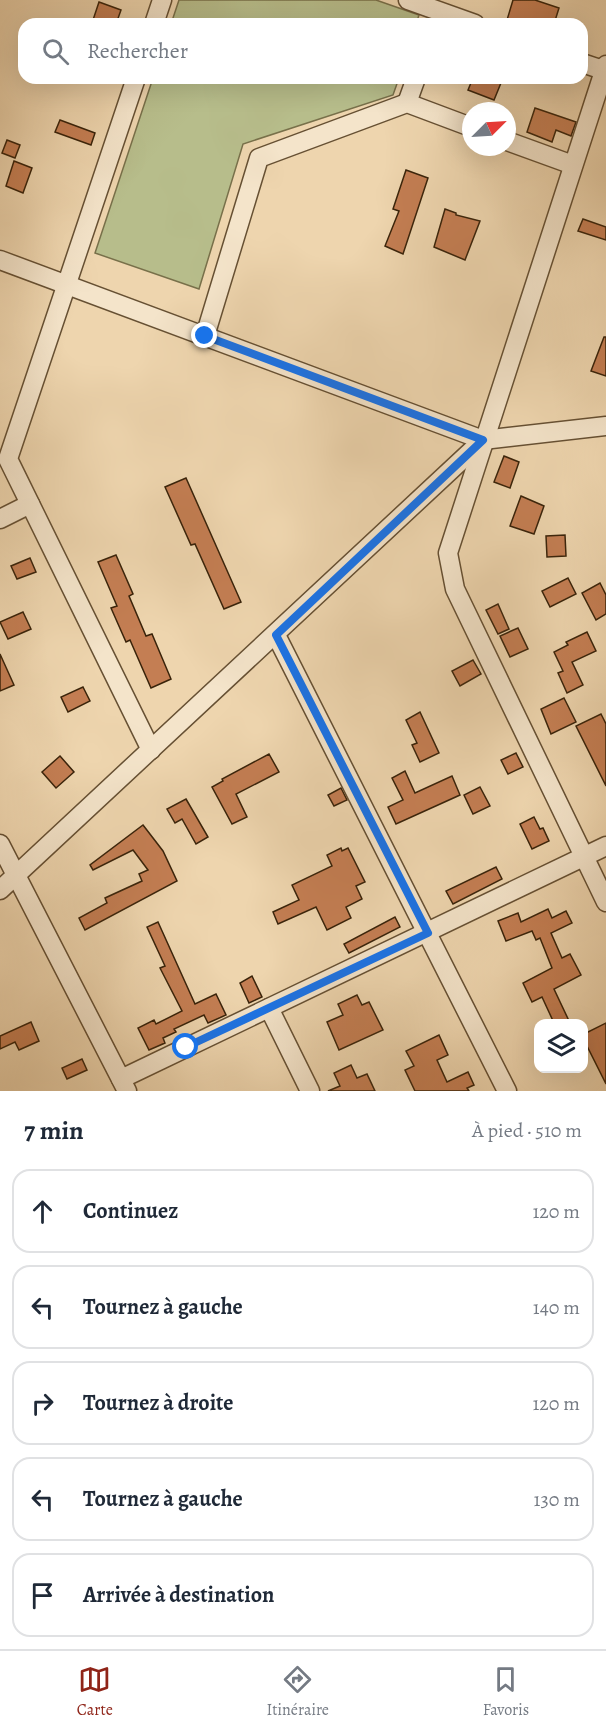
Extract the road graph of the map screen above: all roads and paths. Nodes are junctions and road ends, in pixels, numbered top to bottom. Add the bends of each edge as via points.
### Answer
1 (162, 0) edge
2 (408, 0) edge
3 (438, 12) edge
4 (156, 18) edge
5 (456, 18) edge
6 (588, 65) edge
7 (605, 69) edge
8 (134, 84) edge
9 (414, 84) edge
10 (407, 103) junction
11 (462, 124) edge
12 (516, 144) edge
13 (573, 165) junction
14 (0, 260) edge
15 (67, 284) junction
16 (205, 336) junction
17 (606, 426) edge
18 (483, 440) junction
19 (30, 504) junction
20 (0, 519) edge
21 (276, 635) junction
22 (151, 750) junction
23 (0, 844) edge
24 (606, 846) edge
25 (583, 856) junction
26 (16, 875) junction
27 (0, 890) edge
28 (606, 902) edge
29 (428, 933) junction
30 (269, 1008) junction
31 (124, 1085) edge
32 (310, 1091) edge
33 (507, 1091) edge

1 - 4 street
2 - 3 street
3 - 5 street
6 - 7 street
7 - 13 street
8 - 15 street
9 - 10 street
10 - 11 street
10 - 16 street via 259,158
12 - 13 street
13 - 18 street
14 - 15 street
15 - 16 street
15 - 19 street via 8,459
16 - 18 street
17 - 18 street
18 - 21 street
18 - 25 street via 448,554 455,589
19 - 20 street
19 - 22 street
21 - 22 street
21 - 29 street
22 - 26 street
23 - 26 street
24 - 25 street
25 - 28 street
25 - 29 street
26 - 27 street
26 - 31 street
29 - 30 street
29 - 33 street
30 - 31 street
30 - 32 street

